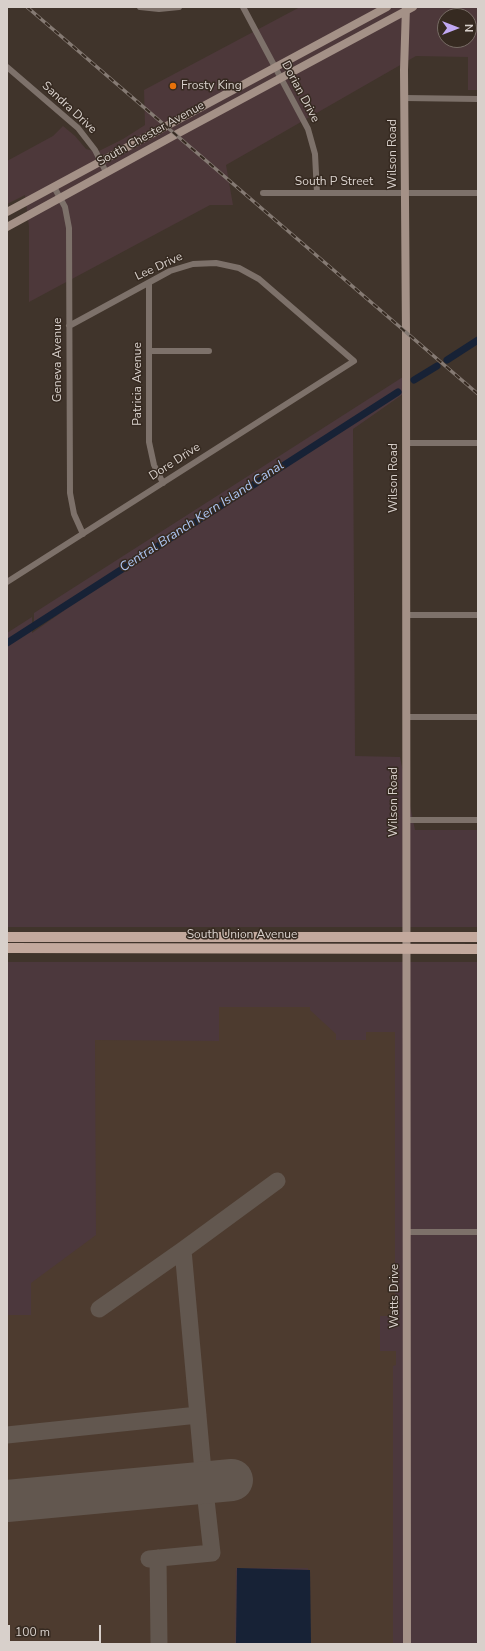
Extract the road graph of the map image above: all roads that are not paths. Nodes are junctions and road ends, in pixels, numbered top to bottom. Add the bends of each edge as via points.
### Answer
1 (140, 7) edge
2 (179, 7) edge
3 (243, 7) edge
4 (387, 7) edge
5 (409, 8) edge
6 (7, 67) edge
7 (275, 68) junction
8 (280, 79) junction
9 (405, 98) junction
10 (478, 99) edge
11 (101, 162) junction
12 (106, 172) junction
13 (54, 187) junction
14 (406, 192) junction
15 (263, 193) dead end
16 (317, 193) junction
17 (478, 193) edge
18 (60, 198) junction
19 (7, 212) edge
20 (7, 227) edge
21 (149, 283) junction
22 (69, 326) junction
23 (149, 351) junction
24 (209, 351) dead end
25 (354, 361) joint
26 (406, 443) junction
27 (478, 443) edge
28 (162, 483) junction
29 (83, 534) junction
30 (7, 582) edge
31 (406, 615) junction
32 (478, 615) edge
33 (406, 717) junction
34 (478, 718) edge
35 (406, 820) junction
36 (478, 820) edge
37 (7, 937) edge
38 (87, 937) junction
39 (214, 937) junction
40 (406, 937) junction
41 (478, 937) edge
42 (7, 948) edge
43 (30, 948) junction
44 (214, 948) junction
45 (406, 948) junction
46 (478, 949) edge
47 (407, 1232) junction
48 (478, 1232) edge
49 (407, 1644) edge

1 - 2 street
3 - 7 street, Dorian Drive
4 - 7 street, South Chester Avenue
5 - 8 street, South Chester Avenue
5 - 9 street, Wilson Road via 404,70
6 - 11 street, Sandra Drive via 78,128
7 - 8 street, Dorian Drive
7 - 11 street, South Chester Avenue
8 - 12 street, South Chester Avenue
8 - 16 street, Dorian Drive via 303,119 312,141 317,166
9 - 10 street
9 - 14 street, Wilson Road
11 - 12 street, Sandra Drive
11 - 13 street, South Chester Avenue
12 - 18 street, South Chester Avenue
13 - 18 street, Geneva Avenue
13 - 19 street, South Chester Avenue
14 - 16 street, South P Street
14 - 17 street, South P Street
14 - 26 street, Wilson Road
15 - 16 street, South P Street
18 - 20 street, South Chester Avenue
18 - 22 street, Geneva Avenue via 65,207 69,228
21 - 22 street, Lee Drive
21 - 23 street, Patricia Avenue
21 - 25 street, Lee Drive via 170,271 193,264 216,263 240,268 259,279
22 - 29 street, Geneva Avenue via 70,493 74,514
23 - 24 street
23 - 28 street, Patricia Avenue via 149,442 154,465
25 - 28 street, Dore Drive
26 - 27 street
26 - 31 street, Wilson Road
28 - 29 street, Dore Drive
29 - 30 street, Dore Drive
31 - 32 street
31 - 33 street, Wilson Road
33 - 34 street
33 - 35 street, Wilson Road
35 - 36 street
35 - 40 street, Wilson Road
37 - 38 main road, South Union Avenue
38 - 39 main road, South Union Avenue
38 - 43 main road via 82,943 36,942
39 - 40 main road, South Union Avenue
39 - 44 main road
40 - 41 main road, South Union Avenue
40 - 45 street, Wilson Road
42 - 43 main road, South Union Avenue
43 - 44 main road, South Union Avenue
44 - 45 main road, South Union Avenue
45 - 46 main road, South Union Avenue
45 - 47 street, Watts Drive
47 - 48 street
47 - 49 street, Watts Drive

